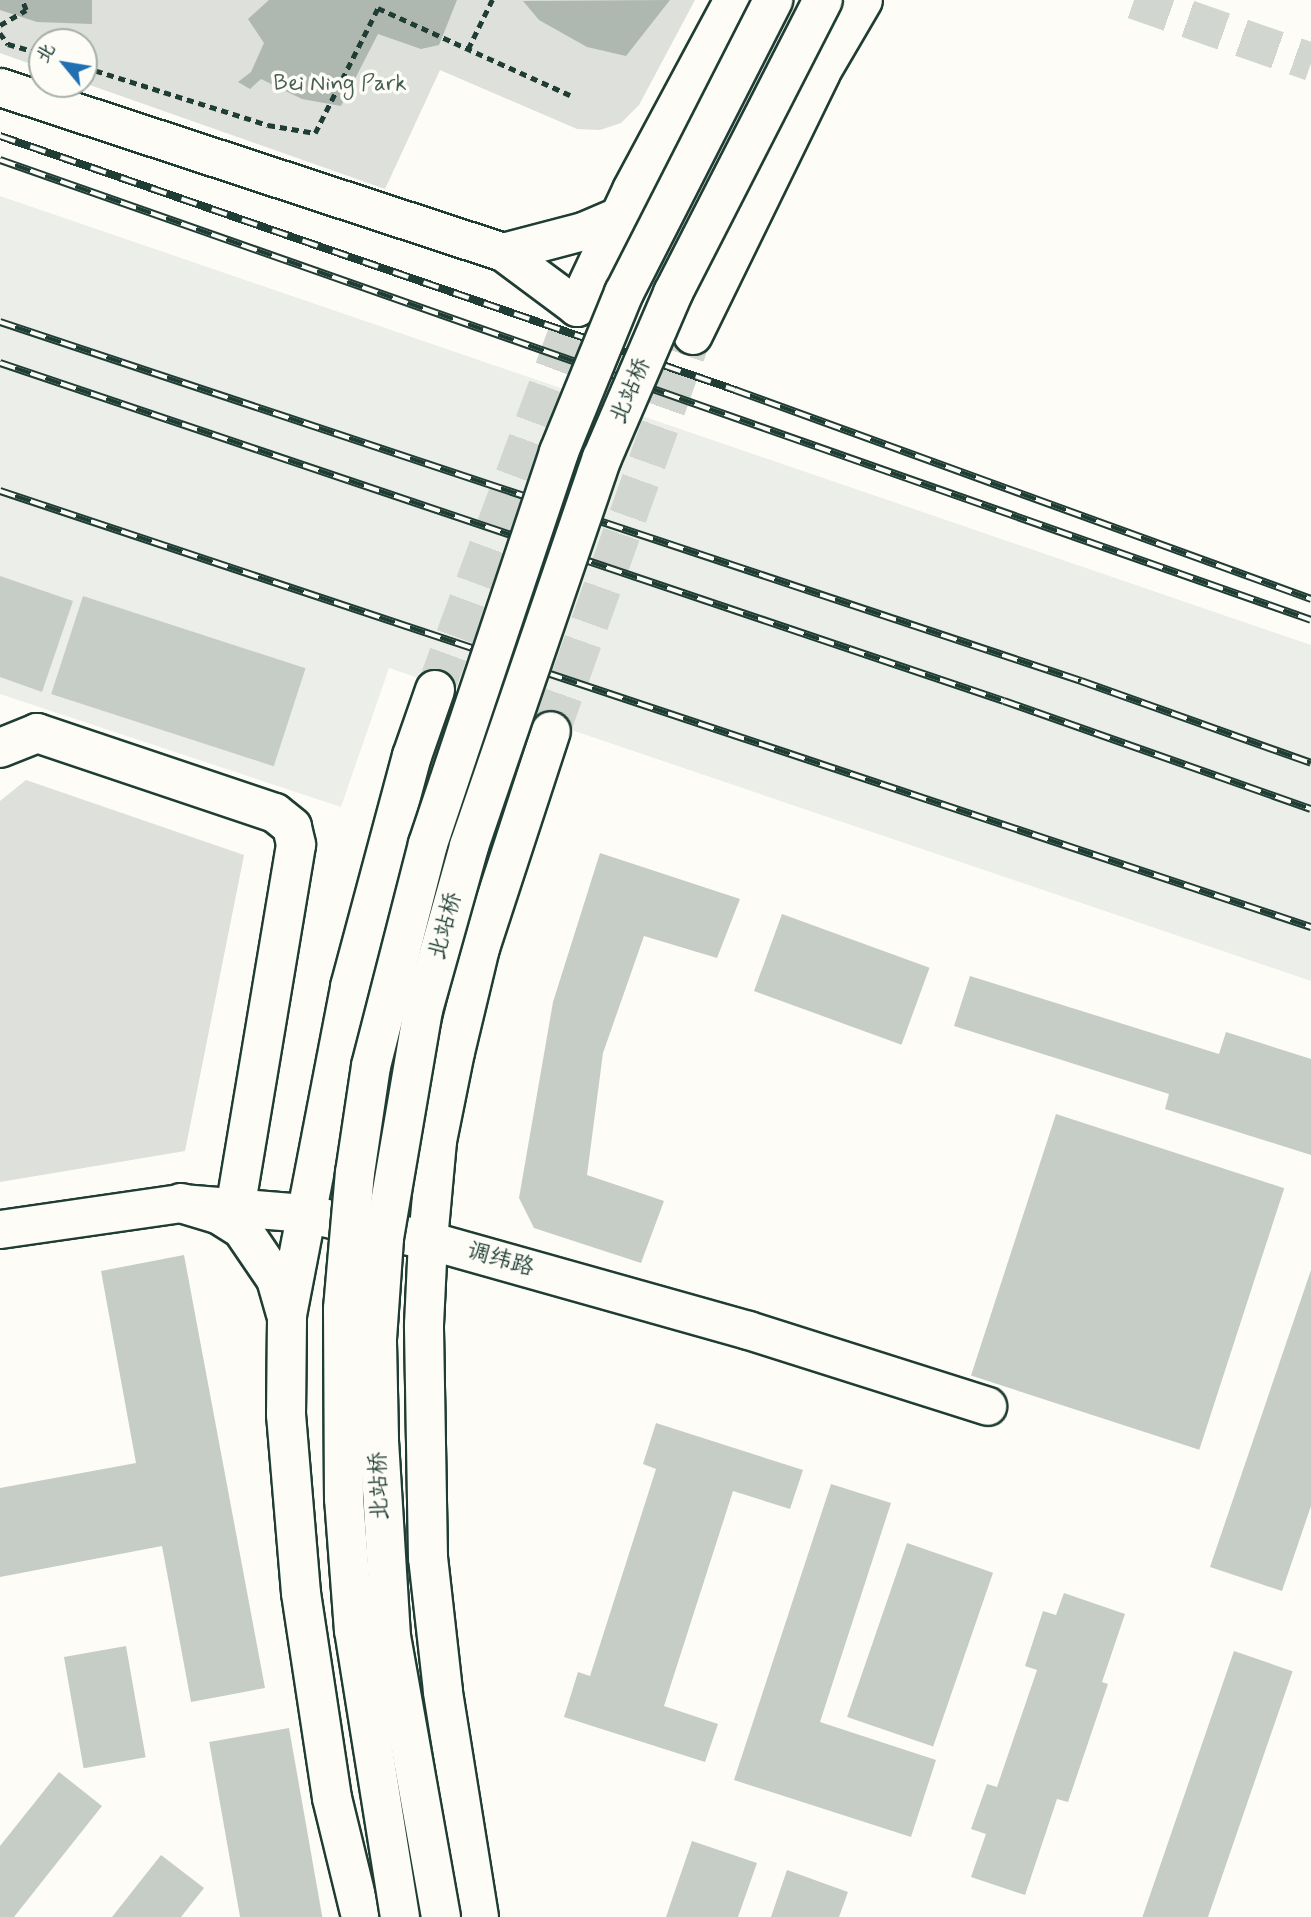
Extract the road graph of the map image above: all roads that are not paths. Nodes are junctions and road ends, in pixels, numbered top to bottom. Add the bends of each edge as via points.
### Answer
1 (734, 0) edge
2 (773, 0) edge
3 (803, 0) edge
4 (845, 8) edge
5 (0, 87) edge
6 (620, 215) junction
7 (503, 252) junction
8 (577, 307) joint
9 (693, 335) tunnel mouth
10 (435, 690) tunnel mouth
11 (551, 731) tunnel mouth
12 (0, 748) edge
13 (181, 1203) junction
14 (236, 1205) junction
15 (304, 1213) junction
16 (0, 1229) edge
17 (428, 1240) junction
18 (287, 1315) junction
19 (987, 1406) dead end
20 (361, 1917) edge
21 (400, 1917) edge
22 (441, 1917) edge
23 (479, 1917) edge

1 - 6 main road
2 - 21 main road, 北站桥, bridge via 624,293 559,452 428,844 371,1066 355,1173 343,1309 344,1499 354,1631
3 - 4 street
4 - 9 main road via 821,72
4 - 22 main road, 北站桥, bridge via 673,293 602,458 468,846 413,1062 384,1238 379,1314 382,1532 391,1637
5 - 7 street
6 - 7 street via 583,231
6 - 8 main road
7 - 8 street
10 - 15 main road via 411,757 349,987
11 - 17 main road via 480,948 454,1052 437,1141
12 - 14 main road via 37,733 275,813 292,827 296,845
13 - 14 street, 调纬路
13 - 16 street, 调纬路
13 - 18 main road via 218,1214 242,1229 276,1279
14 - 15 street, 调纬路
15 - 17 street, 调纬路
15 - 18 main road
17 - 19 street, 调纬路 via 748,1330
17 - 23 main road via 424,1444 428,1558 443,1691
18 - 20 main road via 286,1415 301,1593 332,1798

